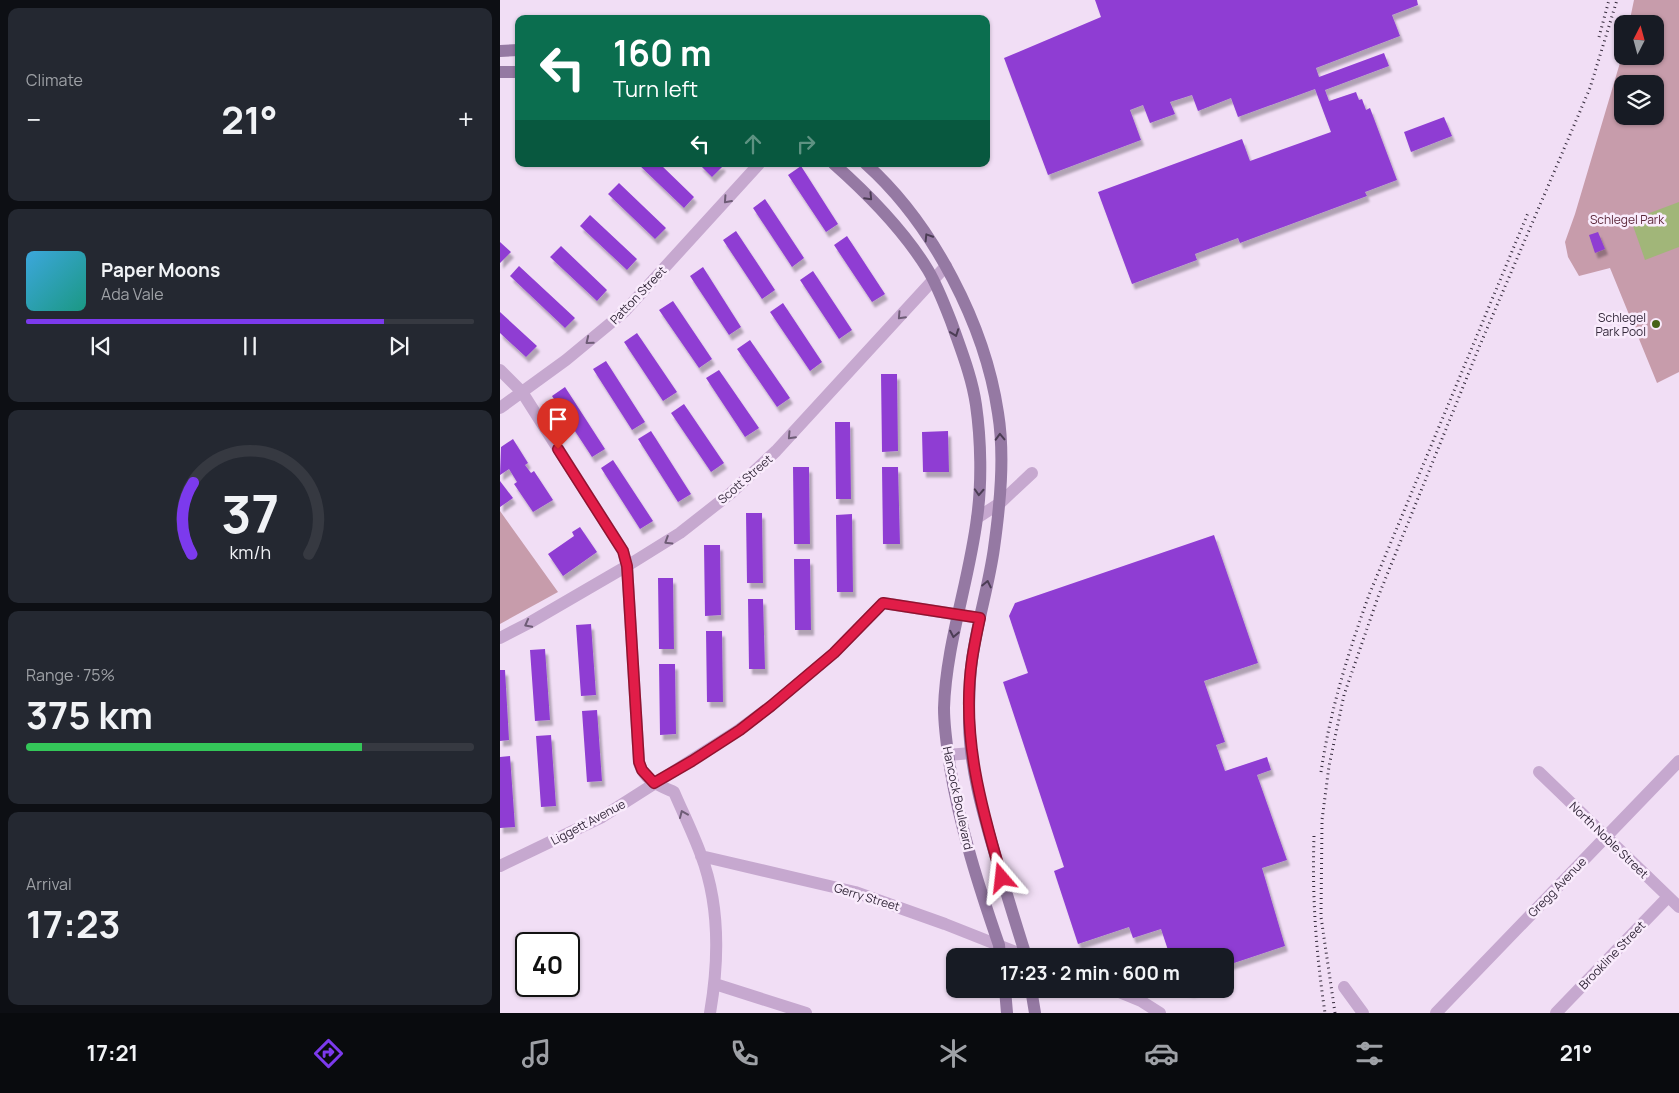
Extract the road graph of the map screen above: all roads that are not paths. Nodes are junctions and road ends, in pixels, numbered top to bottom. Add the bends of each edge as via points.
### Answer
1 (515, 50) edge
2 (500, 51) edge
3 (500, 72) edge
4 (515, 72) edge
5 (757, 167) edge
6 (837, 167) edge
7 (869, 167) edge
8 (946, 266) junction
9 (932, 279) junction
10 (500, 370) edge
11 (522, 392) junction
12 (500, 408) edge
13 (1032, 473) dead end
14 (1000, 503) junction
15 (978, 518) junction
16 (627, 566) junction
17 (958, 615) junction
18 (980, 618) junction
19 (500, 638) edge
20 (971, 752) junction
21 (948, 755) junction
22 (1679, 761) edge
23 (1539, 772) dead end
24 (654, 783) junction
25 (1606, 837) junction
26 (701, 856) junction
27 (500, 866) edge
28 (1668, 897) junction
29 (1679, 907) edge
30 (993, 948) edge
31 (998, 948) edge
32 (1024, 948) edge
33 (715, 984) junction
34 (1344, 987) dead end
35 (1006, 998) edge
36 (1032, 998) edge
37 (1132, 998) edge
38 (710, 1013) edge
39 (806, 1013) edge
40 (1007, 1013) edge
41 (1035, 1013) edge
42 (1160, 1013) edge
43 (1363, 1013) edge
44 (1436, 1013) edge
45 (1556, 1013) edge

1 - 2 street
3 - 4 street
5 -> 11 street, Patton Street via 624,312
6 -> 9 street, Hancock Boulevard via 884,211 914,249
8 -> 7 street, Hancock Boulevard via 912,212
8 - 9 street, Scott Street
14 -> 8 street, Hancock Boulevard via 1000,436 995,395 979,337
9 -> 15 street, Hancock Boulevard via 956,336 976,403
9 -> 16 street, Scott Street via 905,313 752,475 688,528
10 - 11 street
11 - 12 street, Patton Street
11 - 16 street via 623,551
13 - 14 street
14 - 15 street
18 -> 14 street, Hancock Boulevard
15 - 17 street, Hancock Boulevard
16 -> 19 street, Scott Street
16 - 24 street via 639,762
17 - 18 street
17 -> 21 street, Hancock Boulevard via 944,708
17 - 24 street, Liggett Avenue via 883,603 834,653 771,706 740,730
18 - 20 street, Hancock Boulevard via 969,696
20 - 21 street
20 - 32 street, Hancock Boulevard via 984,818
21 - 31 street, Hancock Boulevard via 964,835
22 - 25 street, Gregg Avenue
23 - 25 street, North Noble Street
26 -> 24 street via 674,792
24 - 27 street, Liggett Avenue via 602,817
25 - 28 street, North Noble Street
25 - 44 street, Gregg Avenue
26 - 30 street, Gerry Street via 855,892 945,924
26 - 33 street via 714,912 717,947
28 - 29 street, North Noble Street
28 - 45 street, Brookline Street
33 - 38 street
33 - 39 street
34 - 43 street
35 - 40 street
36 - 41 street
37 - 42 street

